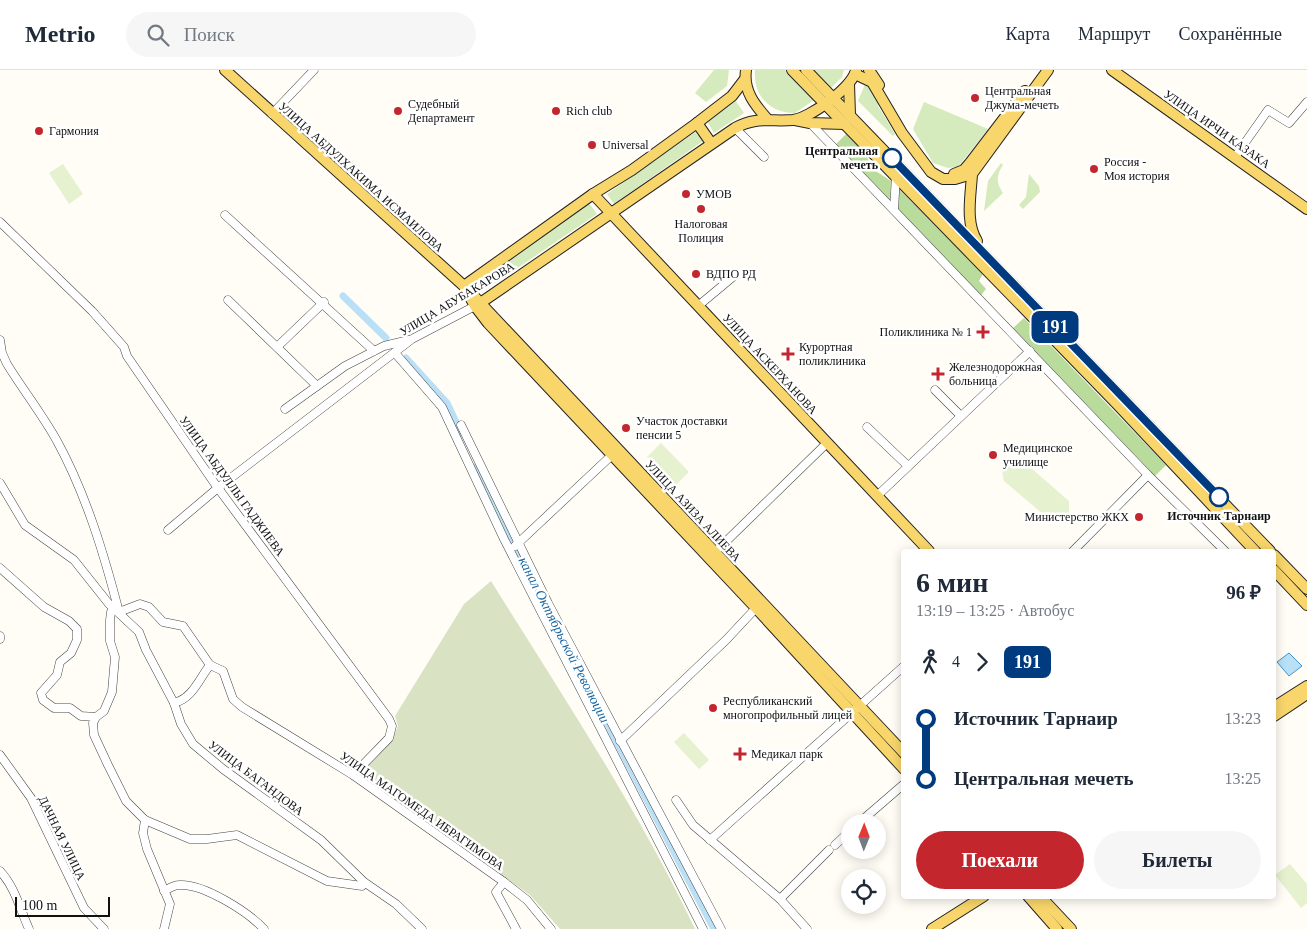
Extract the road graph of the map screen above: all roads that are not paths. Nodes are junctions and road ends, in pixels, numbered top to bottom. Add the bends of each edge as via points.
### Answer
1 (225, 70) edge
2 (314, 70) edge
3 (792, 70) edge
4 (806, 70) edge
5 (869, 70) edge
6 (1040, 70) edge
7 (1048, 70) edge
8 (1112, 70) edge
9 (746, 72) edge
10 (855, 72) edge
11 (849, 84) junction
12 (829, 100) junction
13 (1307, 102) edge
14 (272, 114) junction
15 (847, 119) junction
16 (768, 120) junction
17 (795, 120) junction
18 (697, 123) junction
19 (810, 123) junction
20 (735, 128) junction
21 (711, 143) junction
22 (764, 157) dead end
23 (1235, 158) junction
24 (972, 174) junction
25 (896, 175) junction
26 (593, 194) junction
27 (1307, 209) edge
28 (895, 211) junction
29 (611, 214) junction
30 (225, 215) dead end
31 (0, 222) edge
32 (988, 257) junction
33 (734, 276) dead end
34 (464, 286) junction
35 (228, 300) dead end
36 (324, 302) junction
37 (478, 304) junction
38 (698, 306) junction
39 (412, 339) junction
40 (0, 340) edge
41 (277, 348) junction
42 (374, 350) junction
43 (1030, 352) junction
44 (395, 353) junction
45 (317, 386) junction
46 (935, 390) dead end
47 (285, 409) dead end
48 (961, 416) junction
49 (461, 424) dead end
50 (867, 427) dead end
51 (827, 443) junction
52 (612, 455) junction
53 (908, 466) junction
54 (1148, 475) junction
55 (0, 483) edge
56 (219, 487) junction
57 (877, 496) junction
58 (168, 530) dead end
59 (519, 543) junction
60 (927, 549) edge
61 (1075, 549) edge
62 (1223, 549) edge
63 (1253, 549) edge
64 (1268, 549) edge
65 (510, 550) junction
66 (711, 556) junction
67 (1276, 557) edge
68 (0, 568) edge
69 (1279, 581) edge
70 (1307, 590) edge
71 (1307, 605) edge
72 (756, 608) junction
73 (116, 610) junction
74 (210, 665) junction
75 (901, 669) edge
76 (1307, 686) edge
77 (1307, 694) edge
78 (174, 703) junction
79 (860, 706) junction
80 (1276, 707) edge
81 (852, 713) junction
82 (1276, 715) edge
83 (96, 717) junction
84 (614, 730) junction
85 (603, 735) junction
86 (620, 740) junction
87 (901, 750) edge
88 (0, 755) edge
89 (901, 766) edge
90 (353, 775) junction
91 (901, 787) edge
92 (676, 800) dead end
93 (869, 814) edge
94 (145, 820) junction
95 (710, 840) junction
96 (841, 840) edge
97 (0, 871) edge
98 (364, 882) junction
99 (504, 882) junction
100 (164, 891) junction
101 (780, 899) junction
102 (979, 899) edge
103 (1031, 899) edge
104 (1043, 899) edge
105 (29, 929) edge
106 (103, 929) edge
107 (164, 929) edge
108 (264, 929) edge
109 (422, 929) edge
110 (516, 929) edge
111 (550, 929) edge
112 (703, 929) edge
113 (721, 929) edge
114 (807, 929) edge
115 (932, 929) edge
116 (1057, 929) edge
117 (1070, 929) edge

1 - 14 main road, УЛИЦА АБДУЛХАКИМА ИСМАИЛОВА
2 - 14 street
3 - 12 main road
4 - 12 main road
5 - 6 main road via 928,164 945,174 956,174 970,164
7 - 24 main road
8 - 23 main road, УЛИЦА ИРЧИ КАЗАКА
9 - 16 main road, УЛИЦА АБУБАКАРОВА via 751,101
9 - 18 main road, УЛИЦА АБУБАКАРОВА via 732,96
10 - 11 main road, УЛИЦА АБУБАКАРОВА
10 - 24 main road via 872,82 902,133 931,172 943,179
11 - 12 main road, УЛИЦА АБУБАКАРОВА
11 - 15 main road
12 - 15 main road
12 - 17 main road, УЛИЦА АБУБАКАРОВА
13 - 23 street via 1289,123 1268,110
14 - 34 main road, УЛИЦА АБДУЛХАКИМА ИСМАИЛОВА
15 - 19 main road
15 - 25 main road
15 - 32 main road
16 - 17 main road, УЛИЦА АБУБАКАРОВА
16 - 20 main road, УЛИЦА АБУБАКАРОВА via 758,119
17 - 19 main road
18 - 21 main road
18 - 26 main road, УЛИЦА АБУБАКАРОВА
19 - 28 street
20 - 21 main road, УЛИЦА АБУБАКАРОВА
20 - 22 street
21 - 29 main road, УЛИЦА АБУБАКАРОВА
23 - 27 main road, УЛИЦА ИРЧИ КАЗАКА
24 - 32 main road via 972,233
25 - 28 street
25 - 63 main road
26 - 29 main road, УЛИЦА АСКЕРХАНОВА
26 - 34 main road, УЛИЦА АБУБАКАРОВА
28 - 43 street
29 - 37 main road, УЛИЦА АБУБАКАРОВА
29 - 38 main road, УЛИЦА АСКЕРХАНОВА
30 - 36 street
31 - 56 street, УЛИЦА АБДУЛЛЫ ГАДЖИЕВА via 92,311 124,347 127,356
32 - 64 main road
33 - 38 street
34 - 37 main road, УЛИЦА АБДУЛХАКИМА ИСМАИЛОВА
35 - 41 street
36 - 41 street
36 - 42 street
37 - 39 street, УЛИЦА АБУБАКАРОВА
37 - 52 main road, УЛИЦА АЗИЗА АЛИЕВА
37 - 66 main road, УЛИЦА АЗИЗА АЛИЕВА
38 - 51 main road, УЛИЦА АСКЕРХАНОВА
39 - 42 street
39 - 44 street, УЛИЦА АБУБАКАРОВА
40 - 73 street via 7,364 74,474 108,570
41 - 45 street
42 - 45 street
43 - 48 street
43 - 54 street
44 - 56 street, УЛИЦА АБУБАКАРОВА
44 - 65 street via 442,407
45 - 47 street
46 - 48 street
48 - 53 street
49 - 59 street
50 - 53 street
51 - 57 main road, УЛИЦА АСКЕРХАНОВА
51 - 66 street
52 - 59 street
52 - 66 main road, УЛИЦА АЗИЗА АЛИЕВА
53 - 57 street
54 - 61 street
54 - 62 street
55 - 73 street, УЛИЦА БАГАНДОВА via 25,524 74,560
56 - 58 street, УЛИЦА АБУБАКАРОВА
56 - 90 street, УЛИЦА АБДУЛЛЫ ГАДЖИЕВА via 392,726 390,738
57 - 60 main road, УЛИЦА АСКЕРХАНОВА
59 - 65 street
59 - 84 street
65 - 85 street
66 - 72 main road, УЛИЦА АЗИЗА АЛИЕВА
66 - 79 main road, УЛИЦА АЗИЗА АЛИЕВА
67 - 70 main road
68 - 83 street via 44,607 77,629 77,640 71,653 60,662 57,675 41,694 43,700 54,708
69 - 71 main road
72 - 81 main road, УЛИЦА АЗИЗА АЛИЕВА
72 - 86 street
73 - 74 street, УЛИЦА МАГОМЕДА ИБРАГИМОВА via 140,604 149,607 162,622 183,626
73 - 78 street, УЛИЦА БАГАНДОВА via 139,632
73 - 83 street via 110,620 110,641 115,657 112,692 104,711
74 - 78 street via 193,690
74 - 90 street, УЛИЦА МАГОМЕДА ИБРАГИМОВА via 222,671 233,699 242,706
75 - 79 street
76 - 80 main road
77 - 82 main road
78 - 98 street, УЛИЦА БАГАНДОВА via 181,724 202,753 335,852
79 - 81 street
79 - 87 main road, УЛИЦА АЗИЗА АЛИЕВА
81 - 89 main road, УЛИЦА АЗИЗА АЛИЕВА
81 - 95 street
83 - 94 street via 94,735 108,765 126,801
84 - 85 street
84 - 86 street
85 - 112 street
86 - 113 street
88 - 106 street, ДАЧНАЯ УЛИЦА via 30,798 84,908
90 - 99 street, УЛИЦА МАГОМЕДА ИБРАГИМОВА
91 - 93 street
92 - 95 street via 693,825
94 - 98 street via 190,839 237,834 327,881 362,886
94 - 100 street via 142,833
95 - 101 street
96 - 101 street
97 - 105 street via 15,891 16,901
98 - 109 street, УЛИЦА БАГАНДОВА via 396,904
99 - 110 street via 496,892
99 - 111 street, УЛИЦА МАГОМЕДА ИБРАГИМОВА via 527,900
100 - 107 street via 170,904
100 - 108 street via 179,885 220,897 243,910
101 - 114 street
102 - 115 main road
103 - 116 main road
104 - 117 main road

